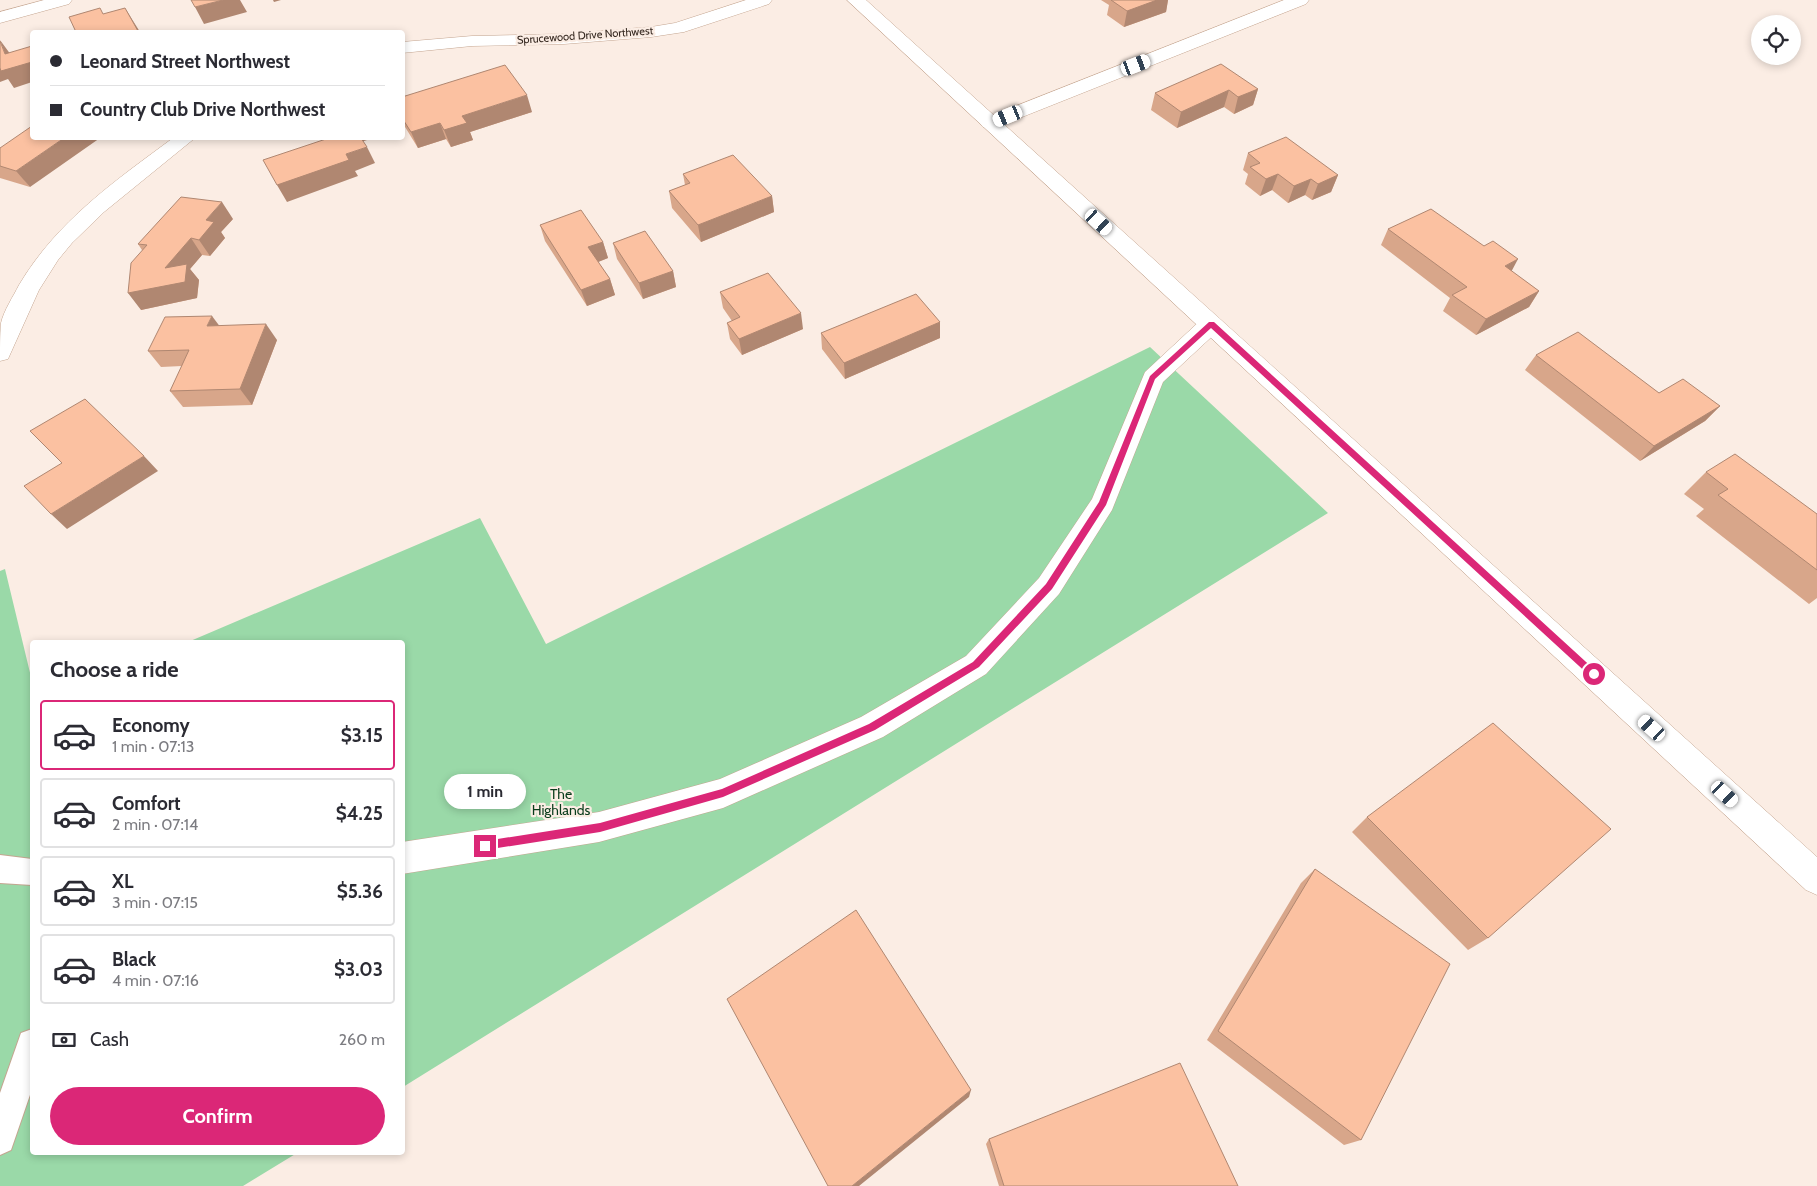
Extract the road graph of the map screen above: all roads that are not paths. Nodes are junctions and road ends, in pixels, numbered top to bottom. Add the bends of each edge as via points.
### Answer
1 (63, 0) edge
2 (763, 0) edge
3 (856, 0) edge
4 (1300, 0) edge
5 (0, 18) edge
6 (405, 48) edge
7 (990, 123) junction
8 (182, 140) edge
9 (1211, 324) junction
10 (0, 353) edge
11 (405, 858) edge
12 (0, 869) edge
13 (30, 872) edge
14 (1815, 874) edge
15 (30, 1050) edge
16 (0, 1139) edge

1 - 5 street
2 - 6 street, Sprucewood Drive Northwest via 678,28 651,32
3 - 7 street
4 - 7 street
7 - 9 street
8 - 10 street via 108,198 50,255 12,319
9 - 11 street via 1152,378 1103,503 1049,586 976,665 872,727 723,793 600,827
9 - 14 street
12 - 13 lane
15 - 16 lane

